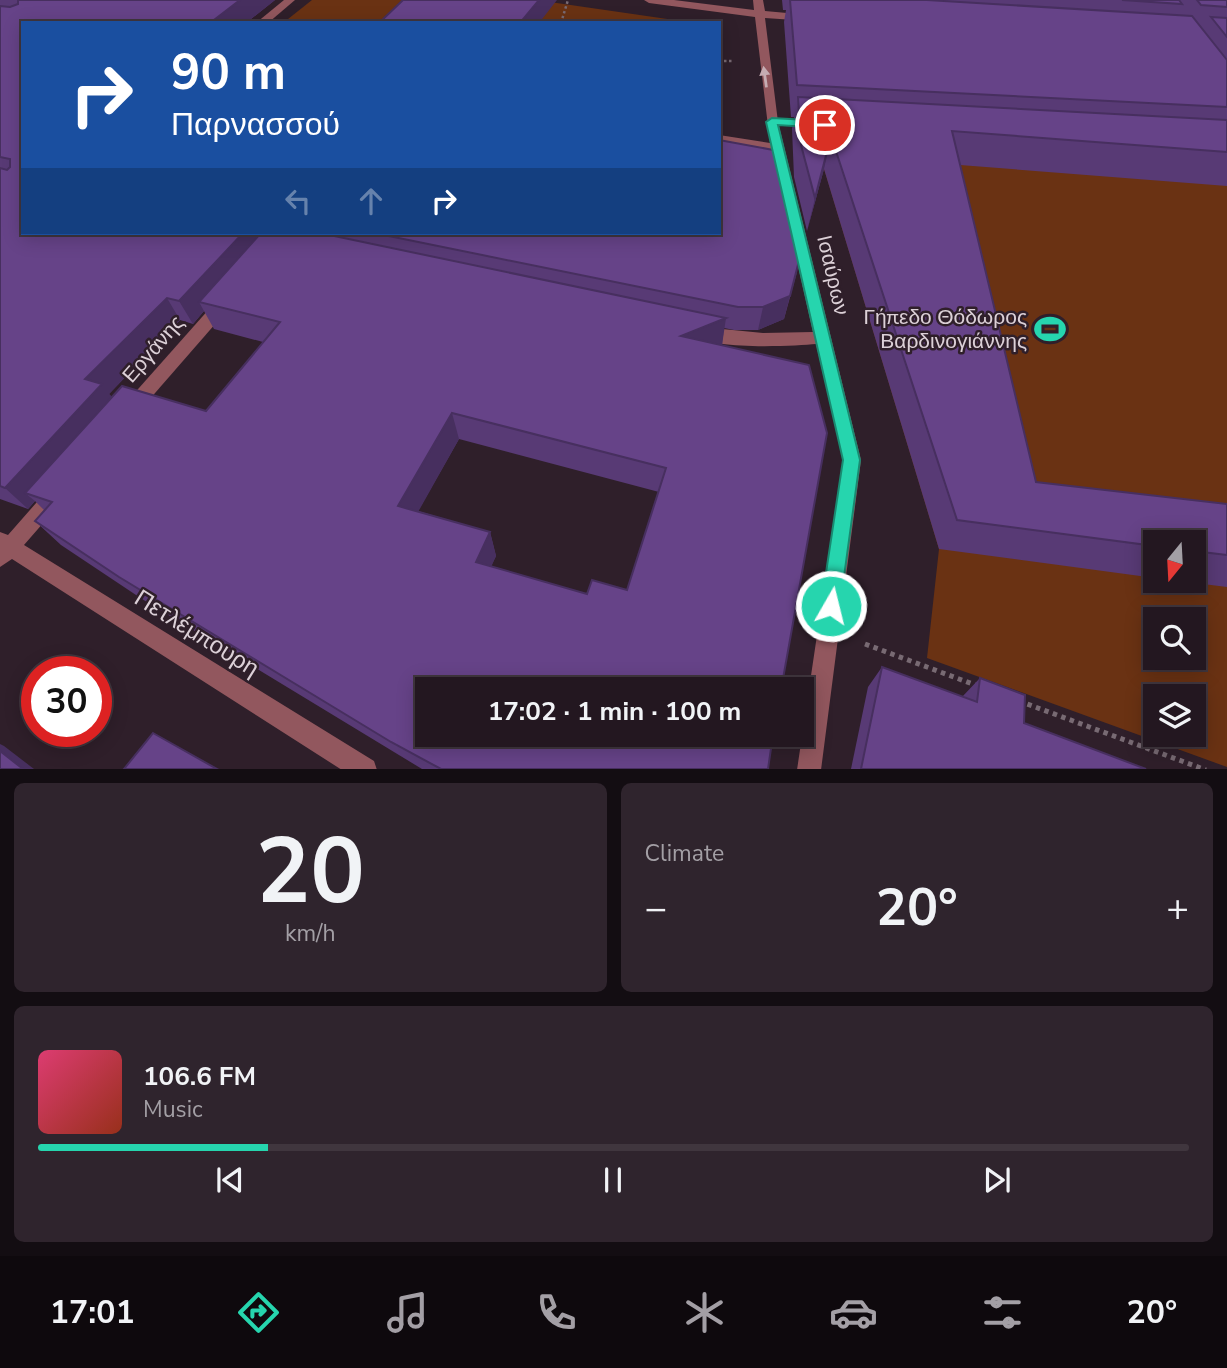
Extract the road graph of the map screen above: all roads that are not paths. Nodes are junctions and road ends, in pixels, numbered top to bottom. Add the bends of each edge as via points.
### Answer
1 (290, 0) edge
2 (649, 0) edge
3 (759, 7) edge
4 (828, 19) edge
5 (264, 21) edge
6 (721, 139) edge
7 (779, 148) junction
8 (233, 292) edge
9 (680, 328) edge
10 (824, 337) junction
11 (117, 425) edge
12 (72, 476) edge
13 (3, 549) edge
14 (365, 769) edge
15 (809, 769) edge

1 - 5 street
2 - 3 street
3 - 4 street
7 -> 3 street, Ισαύρων via 779,122
6 - 7 street
7 - 10 street, Ισαύρων
8 - 11 street, Εργάνης
9 - 10 street via 734,339
10 - 15 street, Ισαύρων via 852,460
12 - 13 street
13 - 14 street, Πετλέμπουρη

